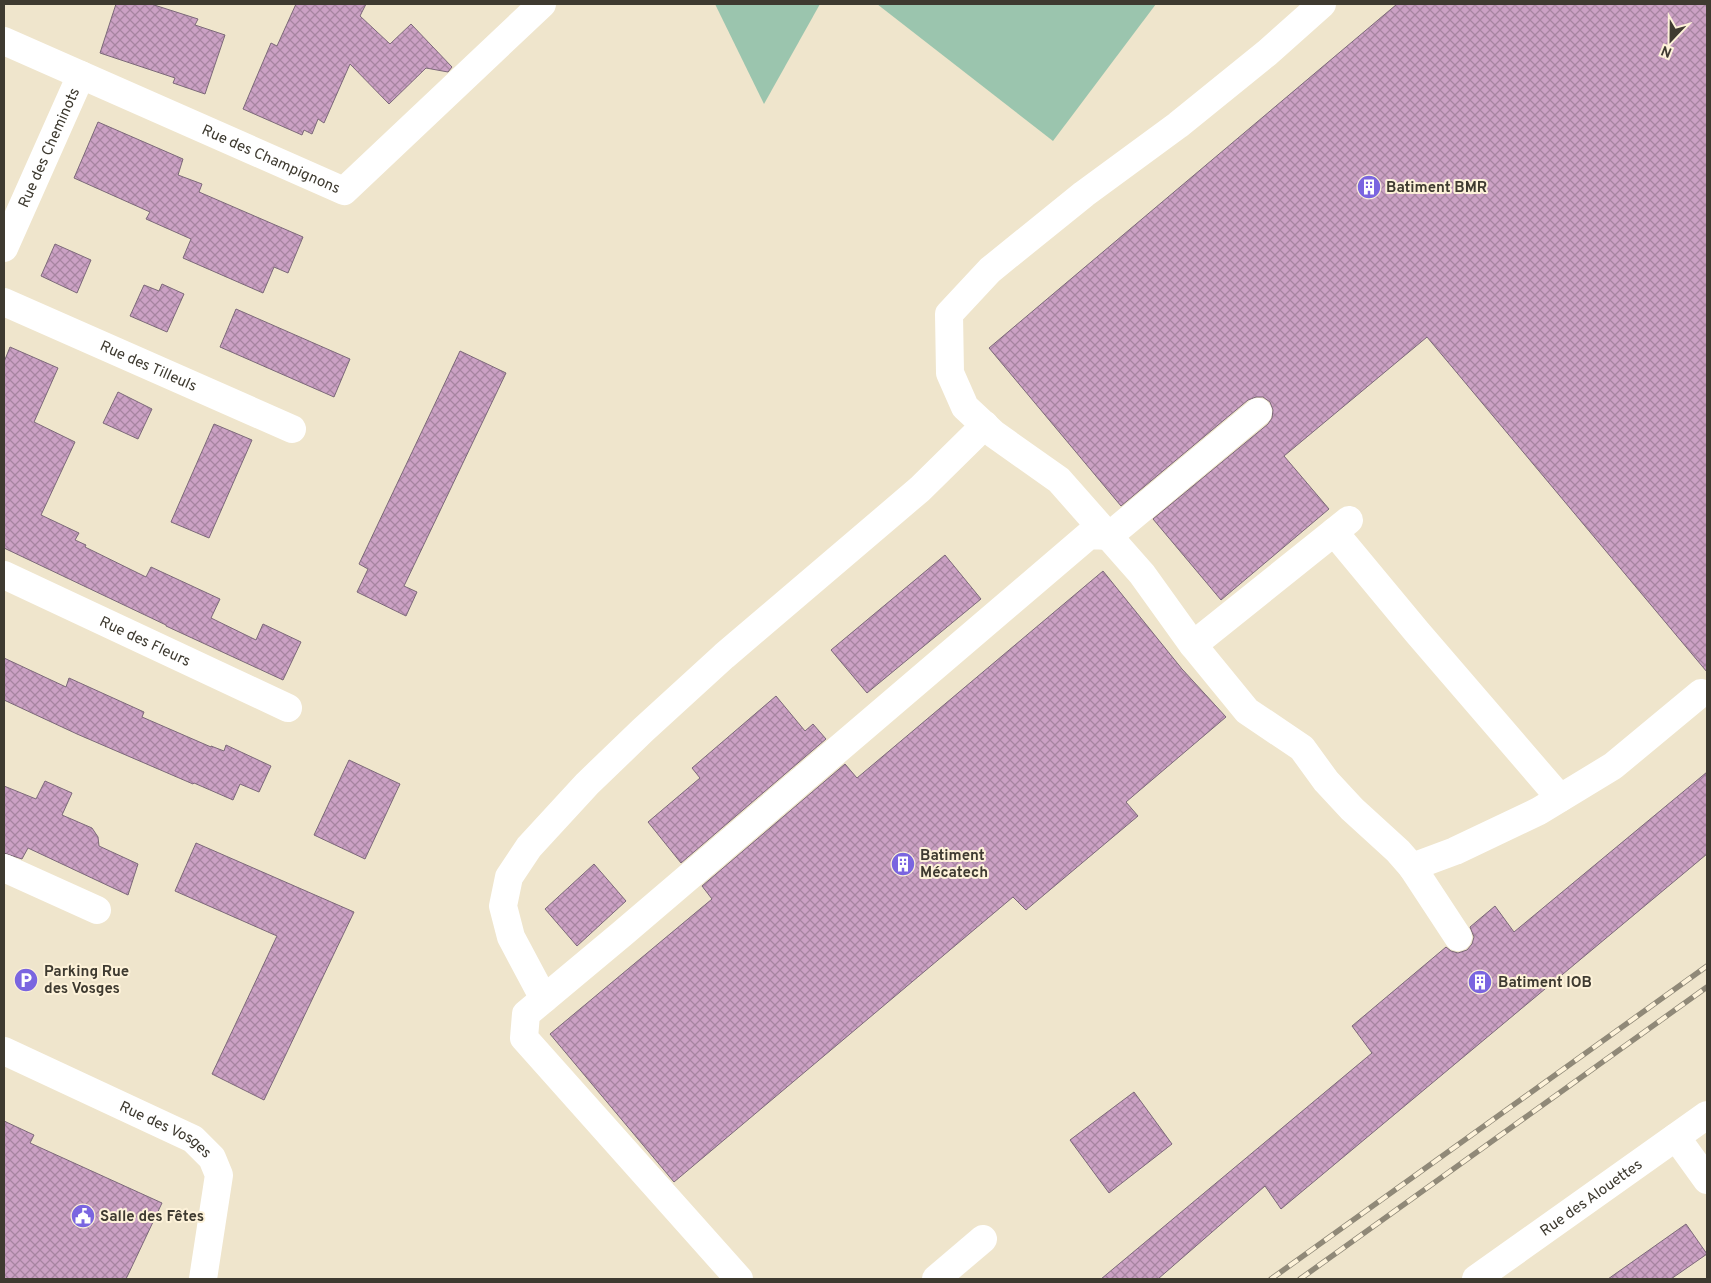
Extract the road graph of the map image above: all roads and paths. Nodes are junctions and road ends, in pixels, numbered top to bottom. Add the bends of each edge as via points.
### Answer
1 (542, 4) edge
2 (1322, 4) edge
3 (4, 41) edge
4 (81, 74) junction
5 (4, 248) edge
6 (4, 302) edge
7 (1258, 412) dead end
8 (985, 425) junction
9 (292, 429) dead end
10 (1109, 536) junction
11 (4, 575) edge
12 (1193, 645) junction
13 (1701, 693) dead end
14 (288, 708) dead end
15 (1560, 798) junction
16 (1412, 867) junction
17 (4, 868) edge
18 (97, 910) dead end
19 (1458, 937) dead end
20 (544, 999) junction
21 (4, 1051) edge
22 (1707, 1115) edge
23 (1676, 1137) junction
24 (1707, 1180) edge
25 (983, 1239) dead end
26 (203, 1279) edge
27 (739, 1279) edge
28 (936, 1279) edge
29 (1476, 1279) edge

1 - 4 street, Rue des Champignons via 344,191
2 - 8 street via 1178,125 1084,194 990,270 949,314 950,372 965,407
3 - 4 street, Rue des Champignons
4 - 5 street, Rue des Cheminots
6 - 9 street, Rue des Tilleuls
7 - 10 street
8 - 10 street via 1059,480
8 - 20 street via 920,489 724,656 650,724 587,784 529,847 509,877 503,906 511,936
10 - 12 street via 1142,574
10 - 20 street via 1089,535
11 - 14 street, Rue des Fleurs
12 - 15 street via 1342,526 1417,632
12 - 16 street via 1247,711 1302,748 1326,781
13 - 15 street via 1613,766
15 - 16 street via 1454,851
16 - 19 street
17 - 18 street
20 - 27 street via 526,1014 524,1038
21 - 26 street, Rue des Vosges via 193,1139 212,1158 219,1175
22 - 23 street, Rue des Alouettes
23 - 24 street
23 - 29 street, Rue des Alouettes
25 - 28 street

